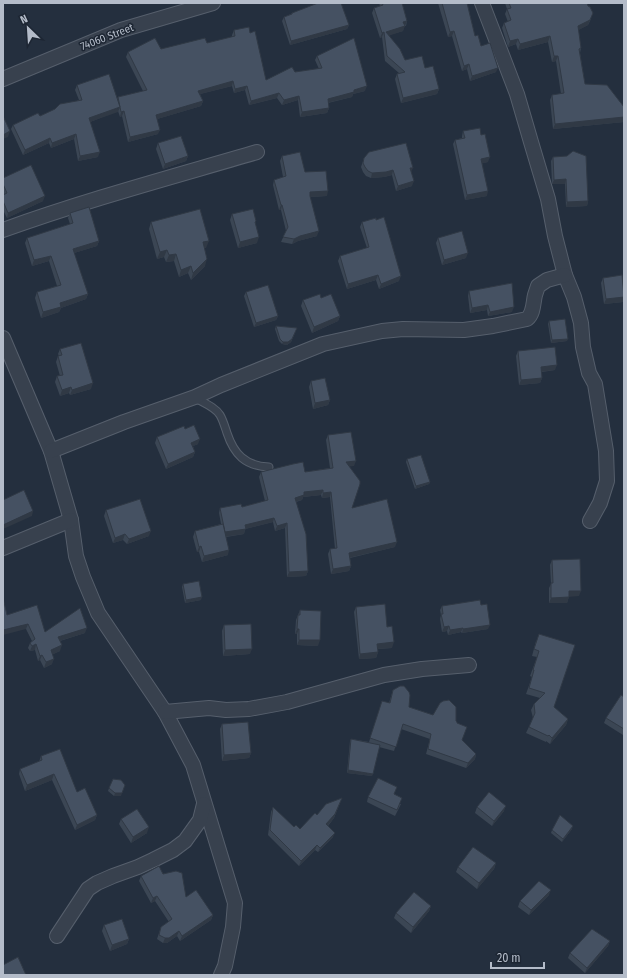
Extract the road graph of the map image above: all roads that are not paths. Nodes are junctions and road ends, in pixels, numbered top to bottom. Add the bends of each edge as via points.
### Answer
1 (213, 3) edge
2 (482, 3) edge
3 (3, 79) edge
4 (257, 152) dead end
5 (3, 230) edge
6 (565, 275) junction
7 (3, 338) edge
8 (195, 397) junction
9 (51, 451) junction
10 (269, 467) dead end
11 (71, 520) junction
12 (590, 522) dead end
13 (3, 548) edge
14 (469, 665) dead end
15 (165, 712) junction
16 (204, 804) junction
17 (58, 936) dead end
18 (221, 975) edge

1 - 3 street, 74060 Street via 121,30
2 - 6 street via 517,94 548,199 554,236
4 - 5 street
6 - 8 street via 547,280 538,286 534,306 527,319 464,330 389,330 324,344
6 - 12 street via 581,323 584,354 595,384 606,451 607,481
7 - 9 street
8 - 9 street
8 - 10 lane via 215,409 230,443 242,458 250,464
9 - 11 street
11 - 13 street
11 - 15 street via 76,556 98,613
14 - 15 street via 384,675 287,702 249,709 209,708
15 - 16 street via 192,765
16 - 17 street via 200,820 185,841 174,850 88,889
16 - 18 street via 234,903 233,927

